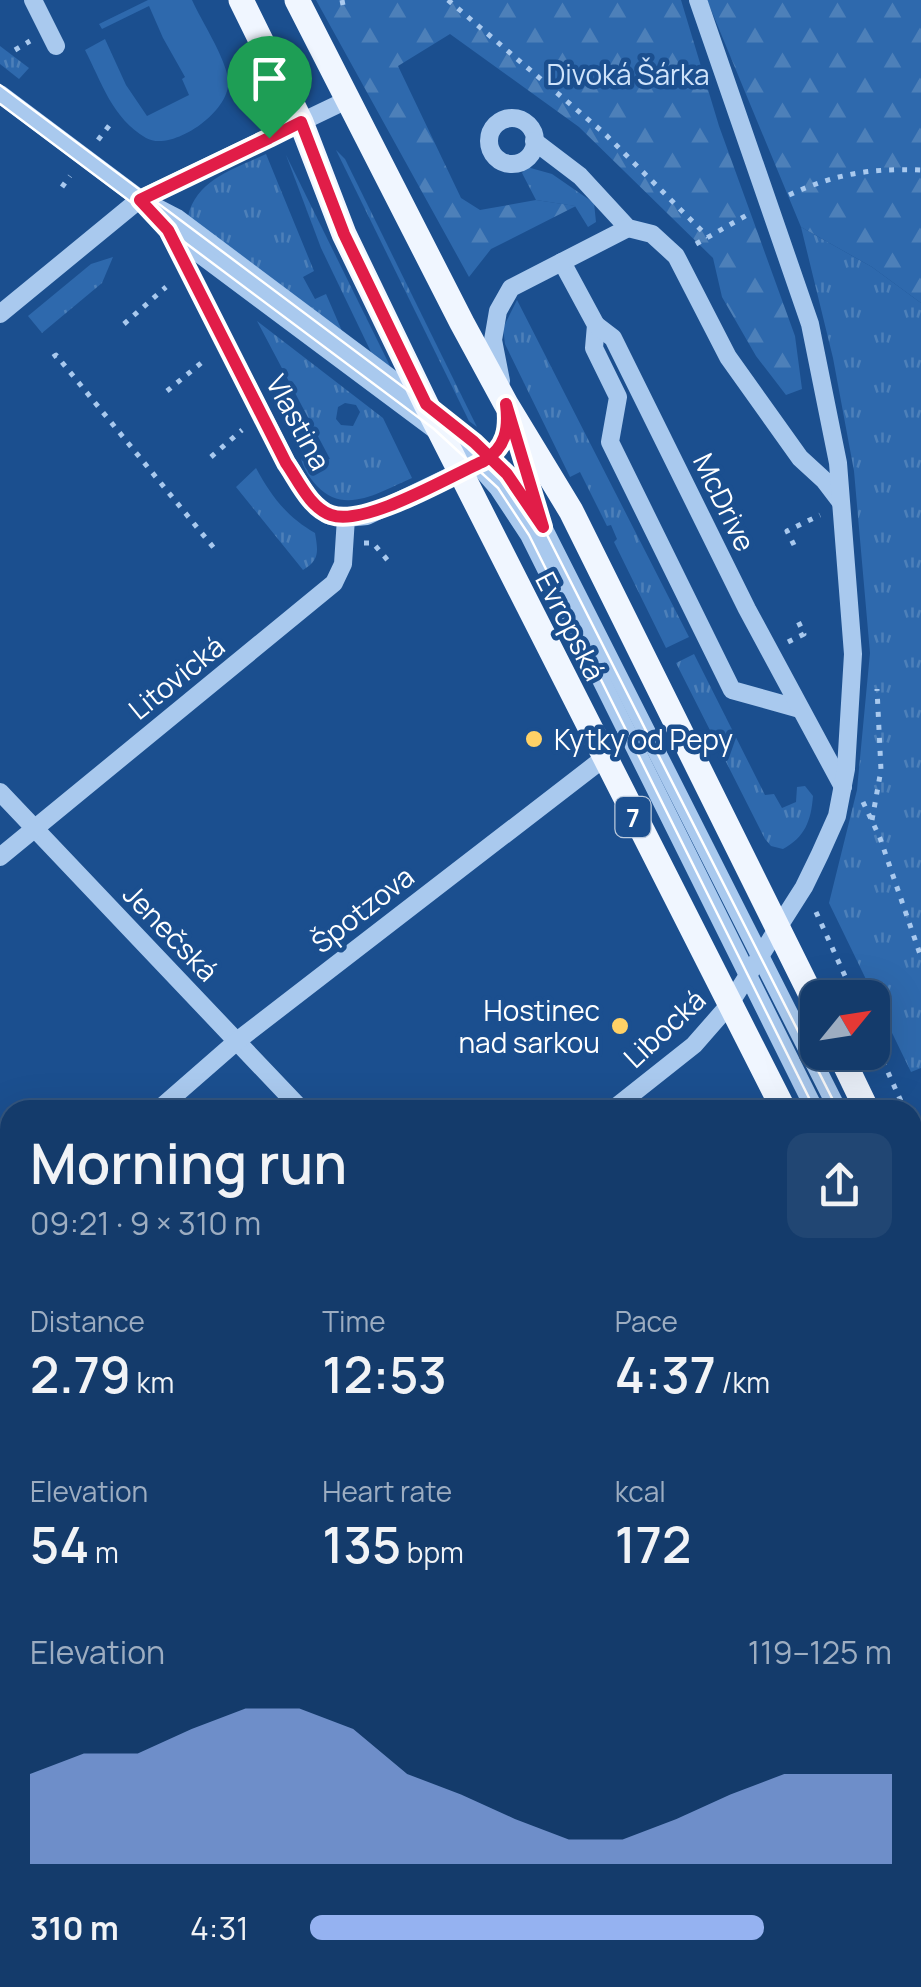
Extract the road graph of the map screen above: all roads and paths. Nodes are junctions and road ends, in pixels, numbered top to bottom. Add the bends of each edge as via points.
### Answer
1 (33, 0) edge
2 (241, 0) edge
3 (296, 0) edge
4 (342, 0) edge
5 (448, 0) edge
6 (698, 0) edge
7 (344, 10) dead end
8 (56, 46) dead end
9 (0, 94) edge
10 (346, 100) junction
11 (301, 122) junction
12 (534, 141) junction
13 (526, 159) junction
14 (921, 170) edge
15 (580, 176) junction
16 (140, 200) junction
17 (759, 209) junction
18 (628, 228) junction
19 (168, 230) junction
20 (708, 237) junction
21 (690, 247) dead end
22 (562, 262) junction
23 (166, 287) dead end
24 (0, 314) edge
25 (124, 324) dead end
26 (596, 325) junction
27 (53, 358) dead end
28 (206, 359) dead end
29 (166, 391) dead end
30 (426, 404) junction
31 (506, 404) junction
32 (242, 430) dead end
33 (442, 436) junction
34 (211, 457) dead end
35 (477, 464) junction
36 (834, 506) junction
37 (346, 518) junction
38 (543, 527) junction
39 (794, 545) dead end
40 (218, 553) dead end
41 (798, 621) dead end
42 (777, 647) dead end
43 (800, 709) junction
44 (604, 758) junction
45 (850, 788) junction
46 (0, 792) edge
47 (35, 828) junction
48 (0, 857) edge
49 (816, 912) dead end
50 (778, 928) junction
51 (761, 956) junction
52 (921, 957) edge
53 (748, 976) junction
54 (804, 980) edge
55 (847, 980) edge
56 (729, 1004) junction
57 (237, 1041) junction
58 (848, 1070) edge
59 (886, 1070) edge
60 (169, 1100) edge
61 (293, 1100) edge
62 (625, 1100) edge
63 (779, 1100) edge
64 (810, 1100) edge
65 (833, 1100) edge
66 (863, 1100) edge
67 (900, 1100) edge

1 - 8 street
2 - 11 main road, Evropská / 7
3 - 10 main road, Evropská
4 - 7 path
5 - 20 path via 604,134
6 - 17 street
9 - 16 street, Vlastina
10 - 11 street
10 - 31 main road, Evropská
11 - 16 street
11 - 30 main road, Evropská / 7 via 349,245
12 - 13 street
12 - 13 street via 530,127 517,119 492,130 494,156 506,164
12 - 15 street
13 - 15 street
14 - 17 path via 882,168 827,178
15 - 18 street
16 - 19 street, Vlastina
16 - 24 street
16 - 30 street via 177,218
17 - 20 path
17 - 36 street via 810,324 838,463
18 - 22 street
18 - 36 street via 652,234 676,256 728,356 800,458 824,480
19 - 33 street
19 - 37 street, Vlastina via 286,463 328,515
20 - 21 path
22 - 26 street
22 - 31 street via 511,288 498,311 493,340
23 - 25 path
26 - 43 street, McDrive via 613,338
26 - 43 street via 594,348 618,397 610,442 705,640 732,690
27 - 40 path
28 - 29 path
30 - 33 main road, Evropská / 7
30 - 35 street
31 - 35 street via 507,432 498,450
31 - 38 street
31 - 50 main road, Evropská via 571,512
32 - 34 path
33 - 35 main road, Evropská / 7
35 - 37 street via 367,516
35 - 38 street via 516,486
35 - 44 main road, Evropská / 7
35 - 53 street via 528,534
36 - 39 path via 787,532
36 - 45 street via 853,654
37 - 47 street, Litovická via 344,564 334,583
38 - 51 street
41 - 42 path via 804,634
43 - 45 street, McDrive
44 - 56 main road, Evropská / 7
44 - 57 street, Špotzova
45 - 50 street
45 - 52 path via 880,838
46 - 47 street, Jenečská
47 - 48 street, Litovická
47 - 57 street, Jenečská
49 - 55 path
50 - 51 street, Libocká
50 - 54 main road, Evropská
51 - 53 street, Libocká
51 - 65 street
53 - 56 street, Libocká
53 - 64 street
56 - 62 street, Libocká via 694,1045
56 - 63 main road, Evropská / 7
57 - 60 street, Špotzova
57 - 61 street, Jenečská
58 - 66 main road
59 - 67 path

